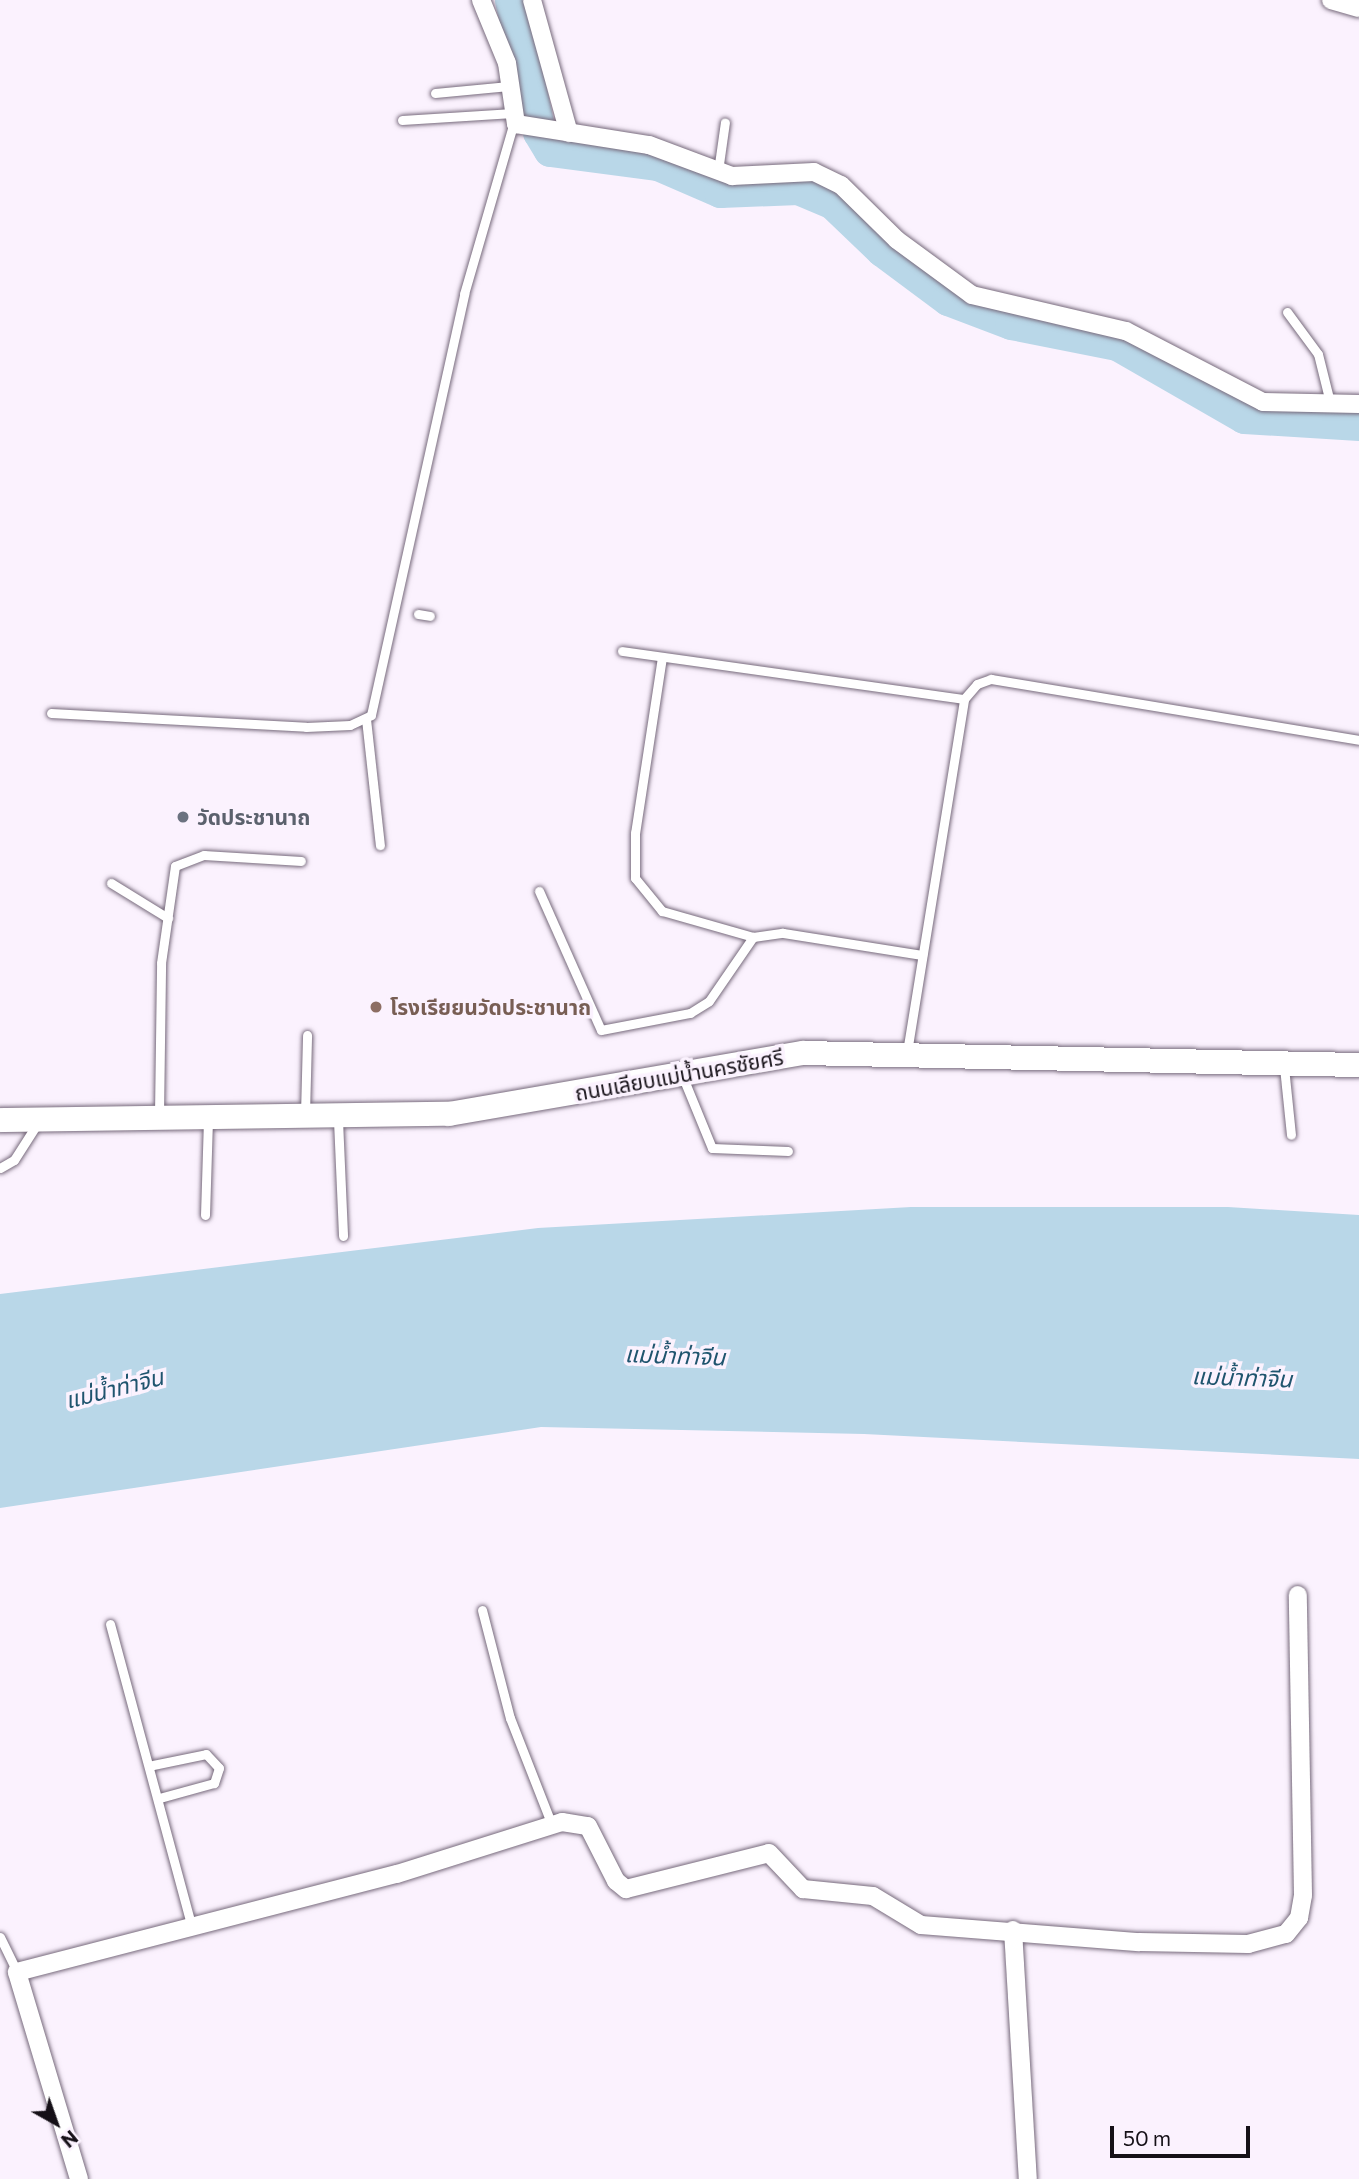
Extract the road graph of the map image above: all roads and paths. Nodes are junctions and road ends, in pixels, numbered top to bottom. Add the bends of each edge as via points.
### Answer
1 (481, 0) edge
2 (532, 0) edge
3 (1331, 0) edge
4 (1359, 8) edge
5 (509, 86) junction
6 (435, 93) dead end
7 (402, 120) dead end
8 (517, 120) junction
9 (725, 122) dead end
10 (565, 132) junction
11 (718, 170) junction
12 (1287, 312) dead end
13 (1330, 402) junction
14 (1359, 404) edge
15 (418, 614) dead end
16 (429, 616) dead end
17 (622, 650) dead end
18 (662, 657) junction
19 (964, 699) junction
20 (51, 713) dead end
21 (366, 719) junction
22 (1359, 740) edge
23 (380, 845) dead end
24 (301, 861) dead end
25 (111, 883) dead end
26 (539, 891) dead end
27 (168, 918) junction
28 (753, 937) junction
29 (922, 955) junction
30 (307, 1035) dead end
31 (907, 1052) junction
32 (1283, 1065) junction
33 (1359, 1065) edge
34 (680, 1072) junction
35 (0, 1120) edge
36 (40, 1120) junction
37 (159, 1120) junction
38 (208, 1120) junction
39 (305, 1120) junction
40 (338, 1120) junction
41 (1290, 1135) dead end
42 (788, 1151) dead end
43 (0, 1168) edge
44 (205, 1215) dead end
45 (343, 1236) dead end
46 (1298, 1595) dead end
47 (482, 1610) dead end
48 (110, 1624) dead end
49 (153, 1765) junction
50 (159, 1798) junction
51 (552, 1825) junction
52 (192, 1927) junction
53 (1013, 1930) junction
54 (0, 1937) edge
55 (17, 1972) junction
56 (79, 2179) edge
57 (1028, 2179) edge

1 - 5 street
2 - 10 street
3 - 4 street
5 - 6 lane
5 - 8 street
7 - 8 lane
8 - 10 street
8 - 21 lane via 464,294 380,694
9 - 11 lane
10 - 11 street via 649,145
11 - 13 street via 752,177 814,172 841,185 897,240 972,295 1126,331 1263,402
12 - 13 lane via 1318,355
13 - 14 street
15 - 16 lane
17 - 18 lane
18 - 19 lane
18 - 28 lane via 635,833 635,878 662,911
19 - 22 lane via 991,678
19 - 29 lane
20 - 21 lane via 306,727
21 - 23 lane
24 - 27 lane via 192,858 175,866
25 - 27 lane
26 - 28 lane via 601,1030 691,1013 709,1001
27 - 37 lane
28 - 29 lane via 783,933
29 - 31 lane
30 - 39 lane
31 - 32 main road, ถนนเลียบแม่น้ำนครชัยศรี
31 - 34 main road, ถนนเลียบแม่น้ำนครชัยศรี via 803,1053
32 - 33 main road, ถนนเลียบแม่น้ำนครชัยศรี
32 - 41 lane
34 - 40 main road, ถนนเลียบแม่น้ำนครชัยศรี via 502,1107
34 - 42 lane via 712,1148 728,1153
35 - 36 main road, ถนนเลียบแม่น้ำนครชัยศรี
36 - 37 main road, ถนนเลียบแม่น้ำนครชัยศรี
36 - 43 lane via 14,1160
37 - 38 main road, ถนนเลียบแม่น้ำนครชัยศรี
38 - 39 main road, ถนนเลียบแม่น้ำนครชัยศรี
38 - 44 lane
39 - 40 main road, ถนนเลียบแม่น้ำนครชัยศรี
40 - 45 lane
46 - 53 street via 1303,1895 1293,1928 1248,1944 1139,1942
47 - 51 lane via 510,1718
48 - 49 lane
49 - 50 lane
49 - 50 lane via 206,1754 219,1768 215,1783
50 - 52 lane
51 - 52 street via 403,1872
51 - 53 street via 576,1820 589,1826 616,1881 626,1889 769,1853 803,1889 873,1896 921,1925
52 - 55 street
53 - 57 street
54 - 55 lane
55 - 56 street

